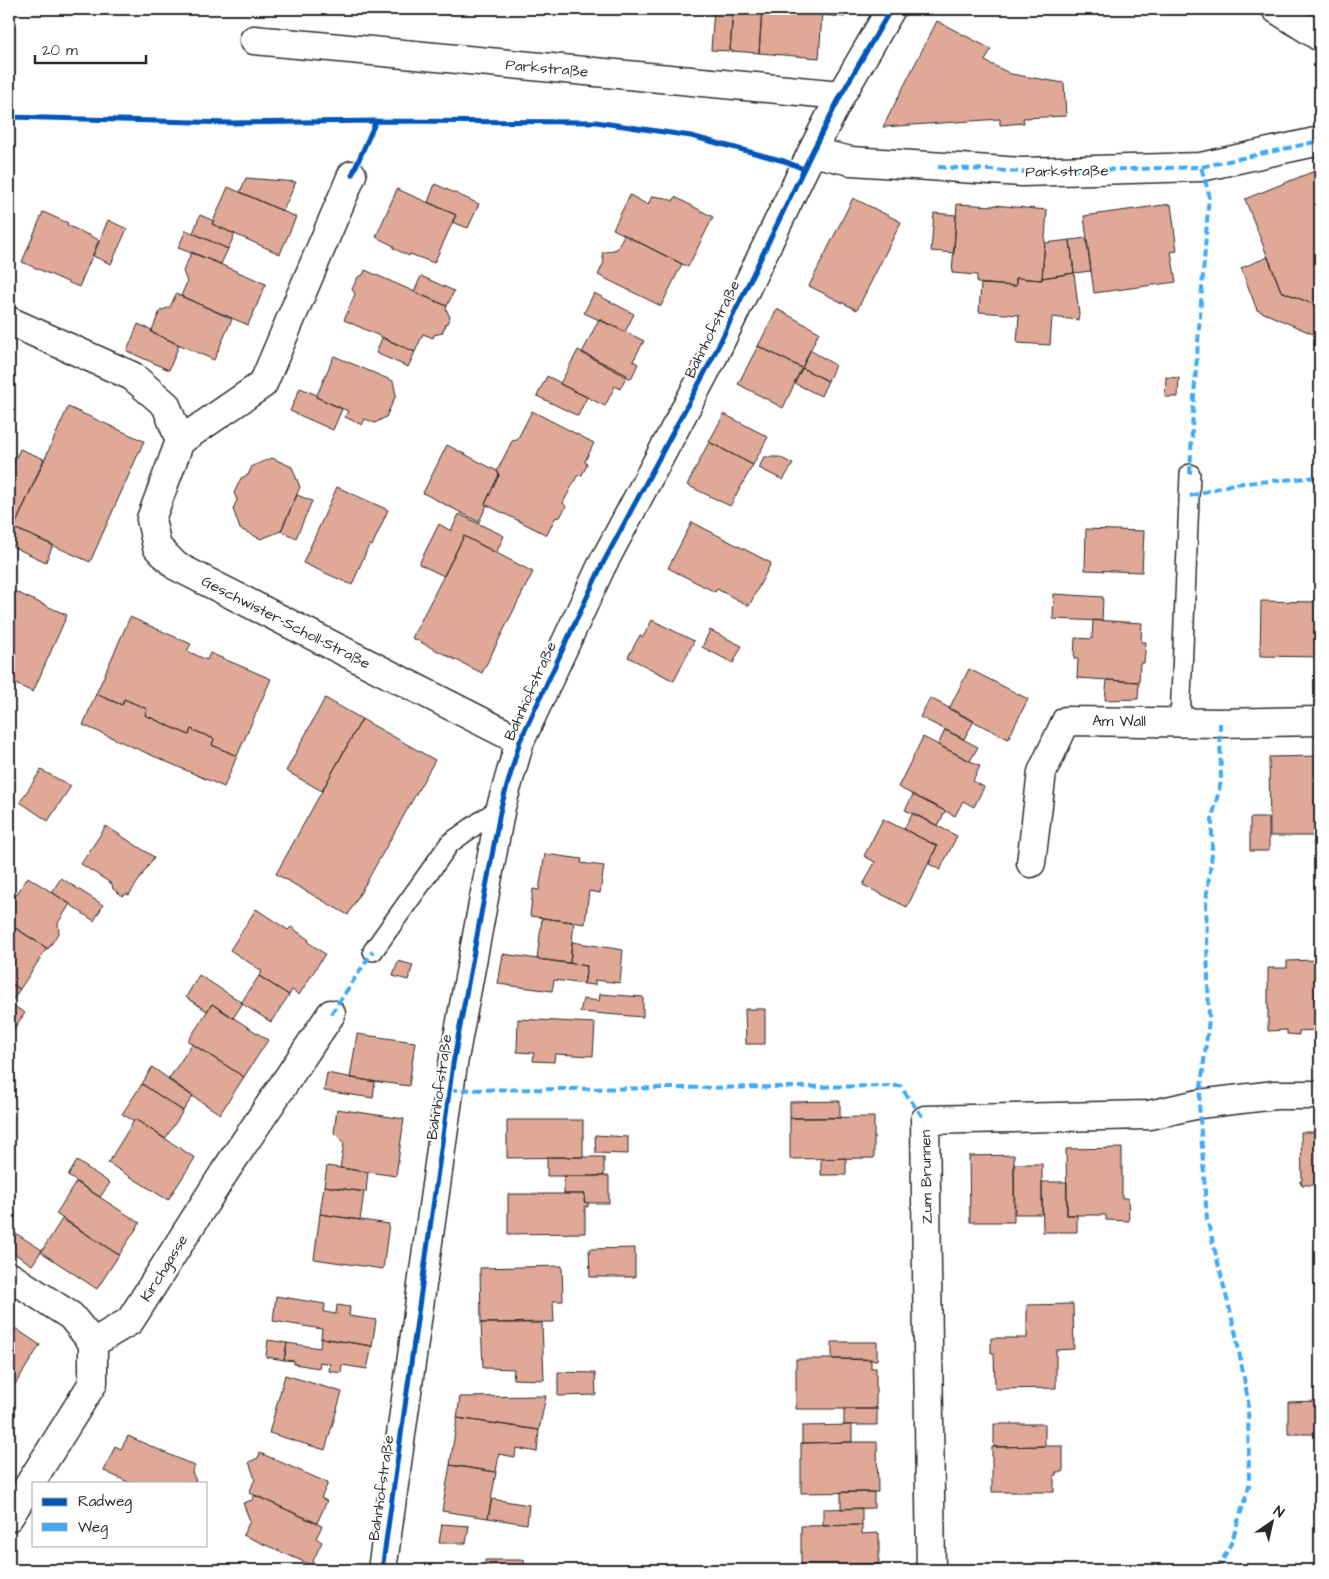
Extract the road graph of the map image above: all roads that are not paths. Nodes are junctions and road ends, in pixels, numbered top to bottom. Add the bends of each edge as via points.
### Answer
1 (891, 9) edge
2 (1276, 9) edge
3 (1320, 37) edge
4 (254, 40) dead end
5 (841, 96) junction
6 (1320, 141) edge
7 (812, 152) junction
8 (352, 175) dead end
9 (9, 321) edge
10 (180, 441) junction
11 (1190, 474) dead end
12 (1320, 721) edge
13 (1180, 722) junction
14 (520, 741) junction
15 (501, 808) junction
16 (1031, 863) dead end
17 (373, 951) dead end
18 (331, 1014) dead end
19 (1320, 1095) edge
20 (9, 1276) edge
21 (93, 1343) junction
22 (9, 1518) edge
23 (382, 1570) edge
24 (931, 1570) edge

1 - 5 street, Bahnhofstraße
2 - 3 street
4 - 5 street, Parkstraße
5 - 7 street, Bahnhofstraße
6 - 7 street, Parkstraße via 1201,167 1022,172 851,161
7 - 14 street, Bahnhofstraße via 712,359 601,567
8 - 10 street via 263,384
9 - 10 street via 132,376 166,405
10 - 14 street, Geschwister-Scholl-Straße via 151,519 157,547 176,566
11 - 13 lane
12 - 13 street, Am Wall
13 - 16 street, Am Wall via 1066,721 1042,772
14 - 15 street, Bahnhofstraße
15 - 17 lane via 450,843
15 - 23 street, Bahnhofstraße via 453,1064
18 - 21 street, Kirchgasse via 130,1321
19 - 24 street, Zum Brunnen via 1275,1095 1199,1104 1149,1115 925,1120
20 - 21 street via 71,1316
21 - 22 street via 93,1383

